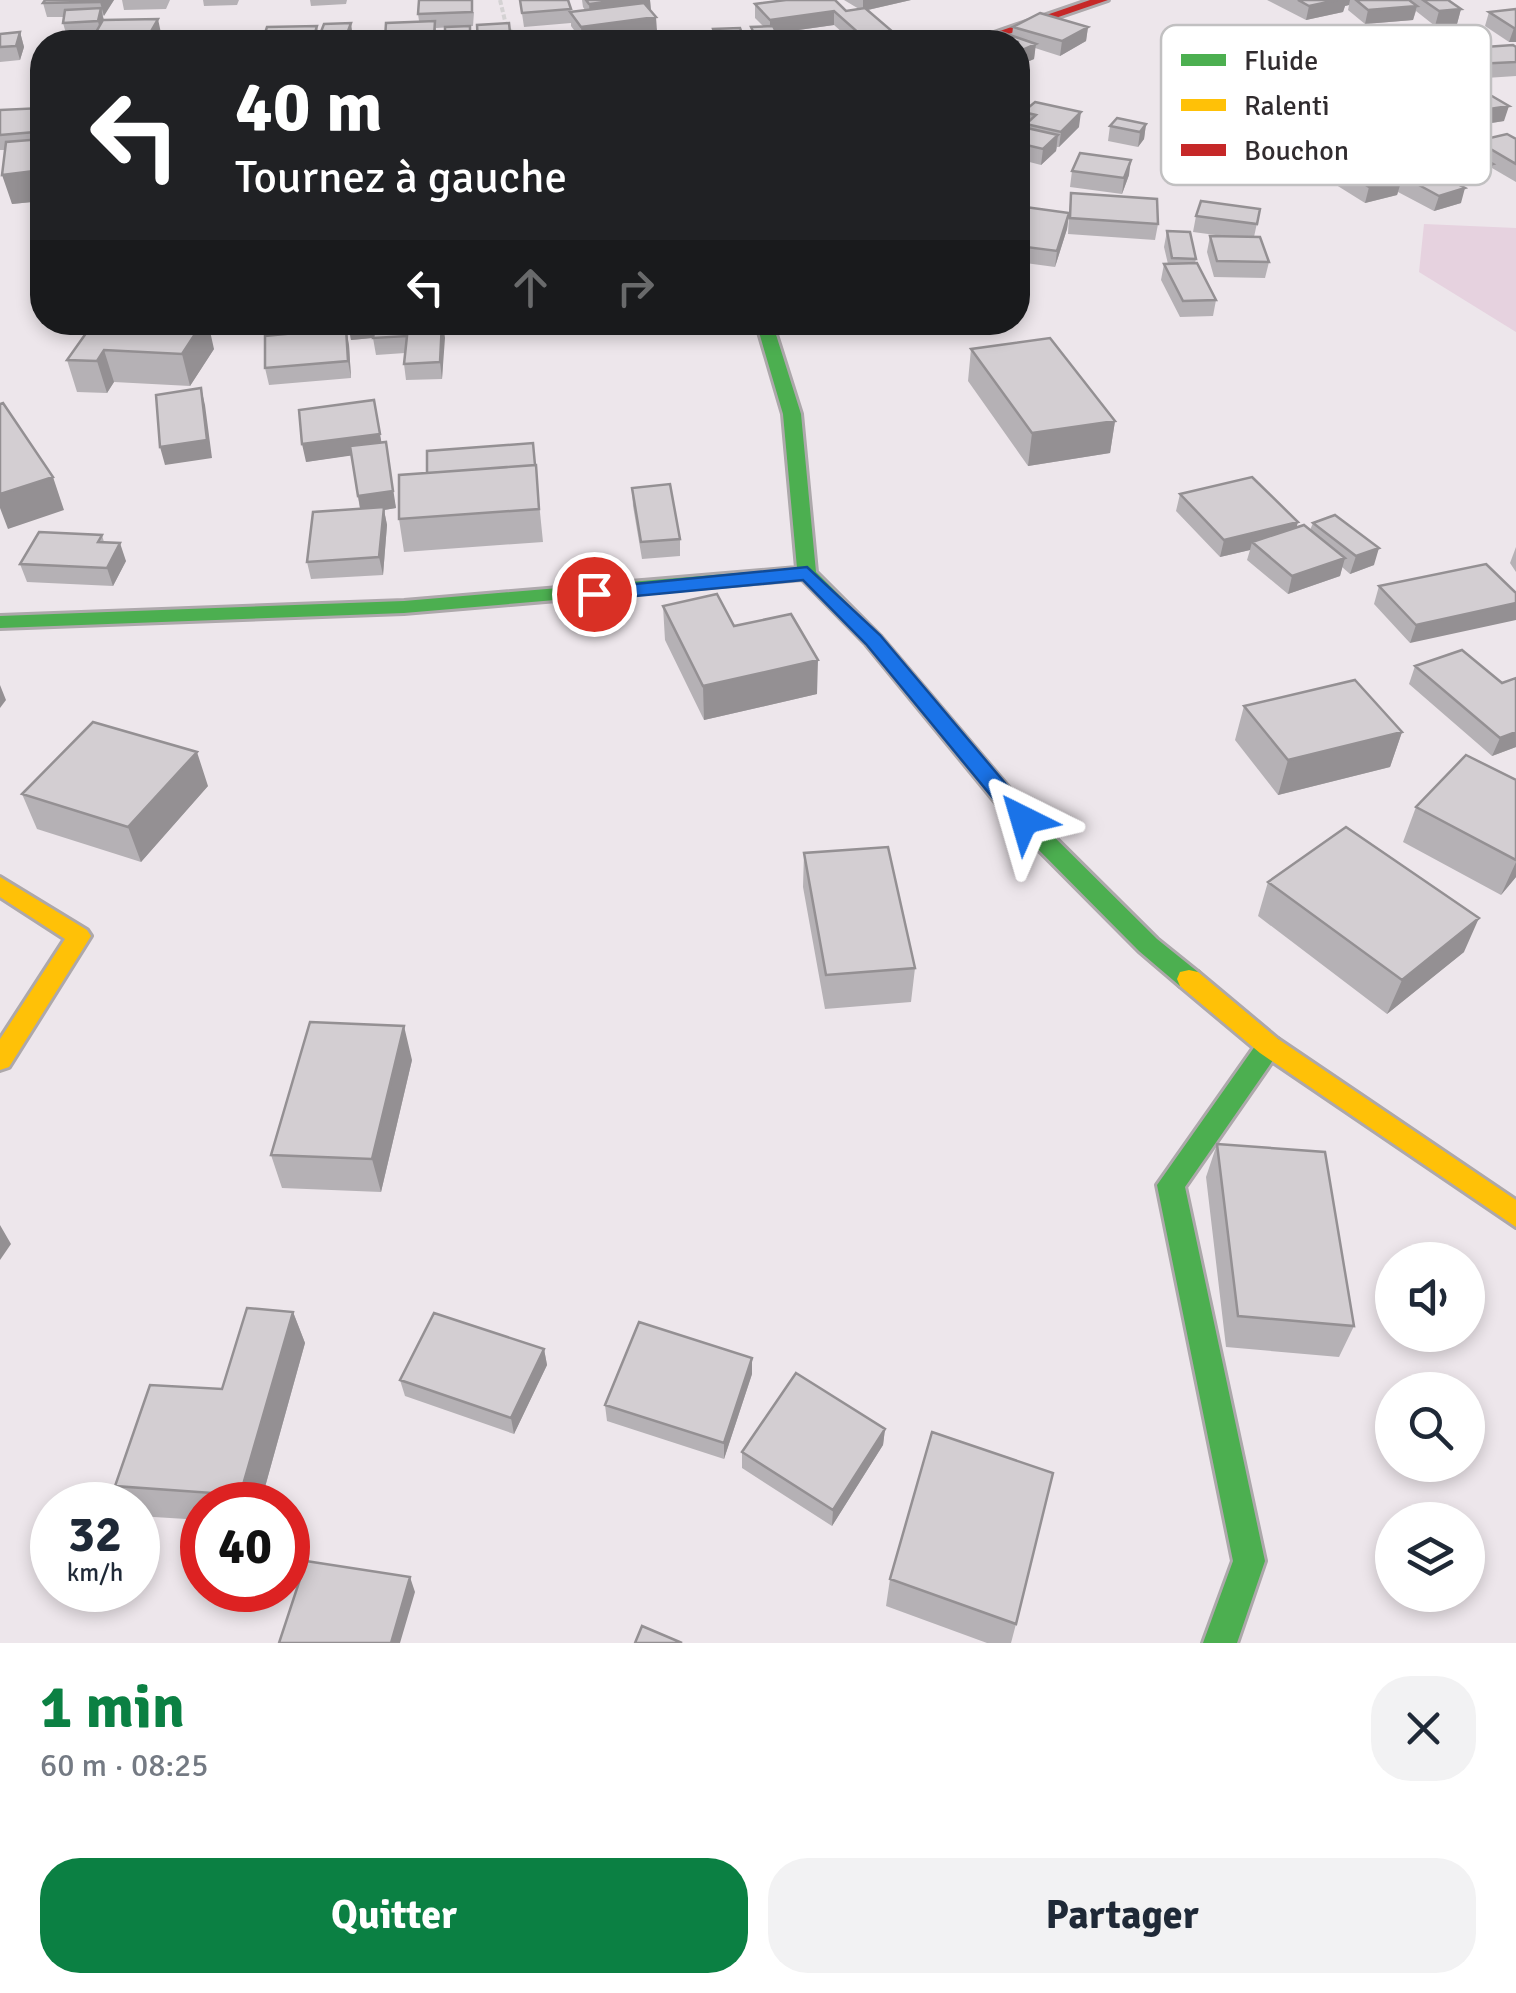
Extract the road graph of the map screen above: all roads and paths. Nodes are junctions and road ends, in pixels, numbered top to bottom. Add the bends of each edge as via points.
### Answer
1 (500, 0) edge
2 (1102, 0) edge
3 (509, 30) edge
4 (1011, 30) edge
5 (768, 335) edge
6 (807, 573) junction
7 (0, 622) edge
8 (0, 886) edge
9 (1270, 1046) junction
10 (0, 1060) edge
11 (1516, 1216) edge
12 (1220, 1643) edge

1 - 3 path
2 - 4 street
5 - 6 street via 792,414
6 - 7 street via 558,598
6 - 9 street via 873,640 1024,820 1148,945
8 - 10 street via 79,936
9 - 11 street
9 - 12 street via 1171,1185 1249,1561

